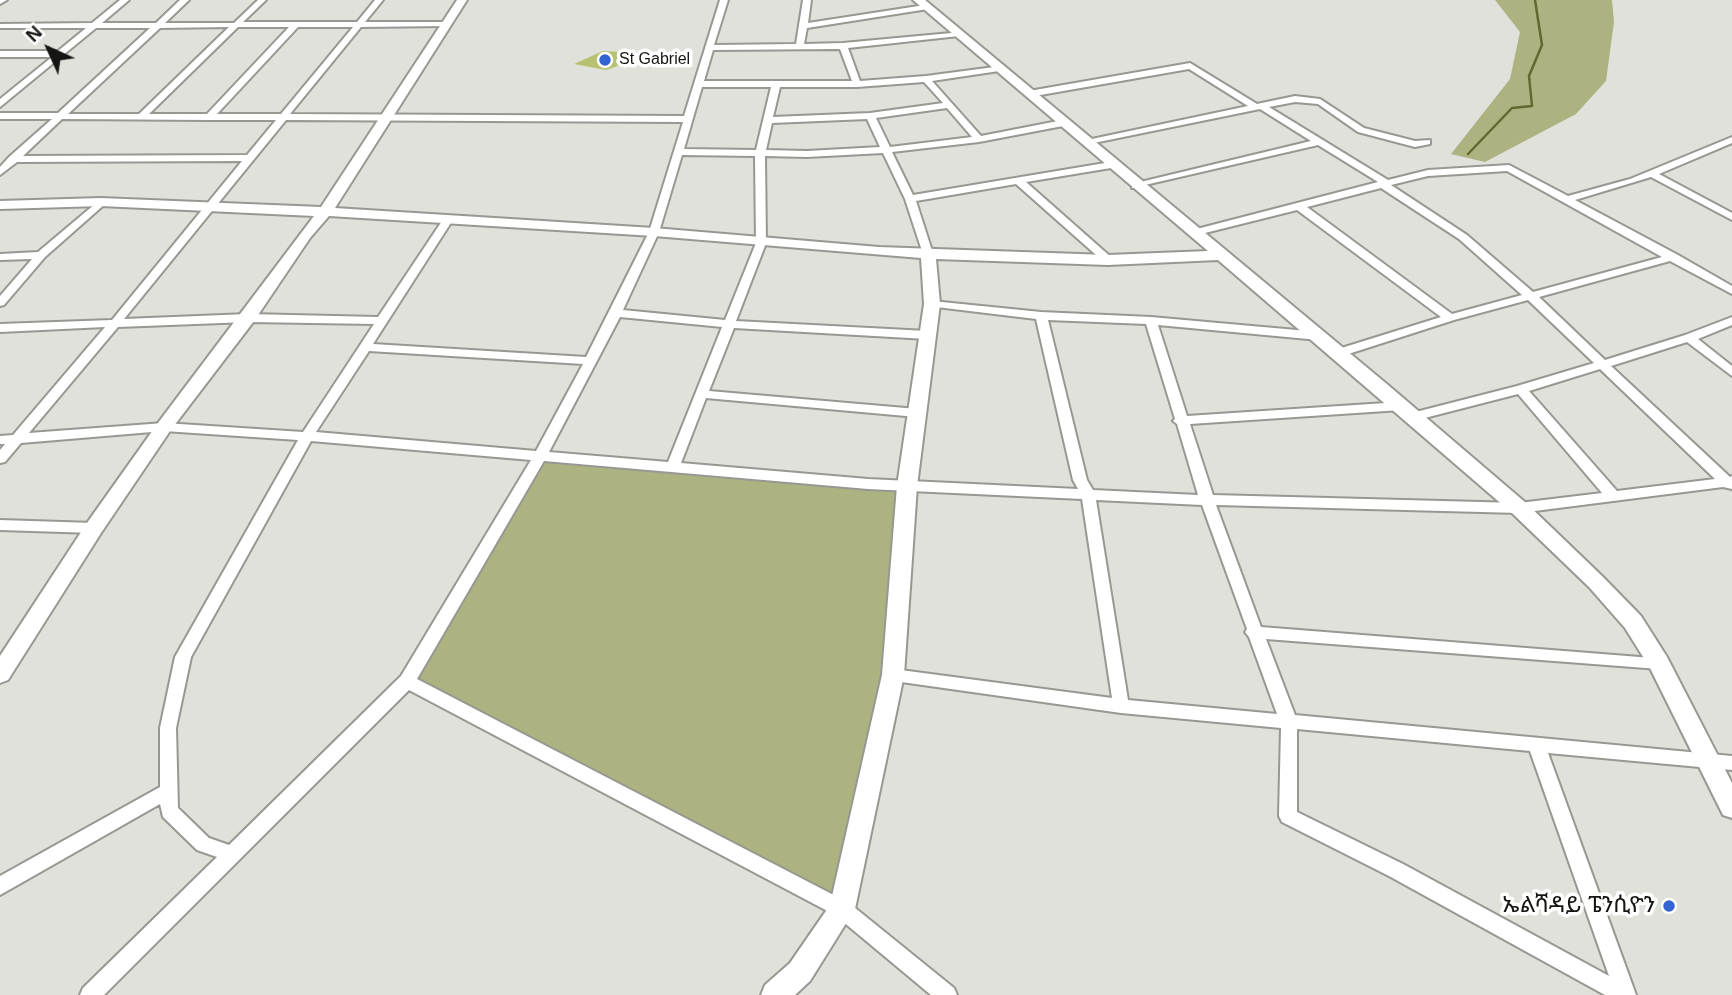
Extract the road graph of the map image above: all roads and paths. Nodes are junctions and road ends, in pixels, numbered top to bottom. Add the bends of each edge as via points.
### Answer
1 (125, 0) edge
2 (185, 0) edge
3 (262, 0) edge
4 (379, 0) edge
5 (462, 0) edge
6 (724, 0) edge
7 (807, 0) edge
8 (921, 4) edge
9 (238, 24) junction
10 (296, 24) junction
11 (447, 24) junction
12 (156, 25) junction
13 (358, 25) junction
14 (0, 26) edge
15 (95, 26) junction
16 (805, 26) junction
17 (959, 34) junction
18 (800, 46) junction
19 (843, 46) junction
20 (709, 48) junction
21 (0, 54) edge
22 (58, 54) junction
23 (999, 68) junction
24 (926, 79) junction
25 (697, 84) junction
26 (858, 84) junction
27 (776, 85) junction
28 (1029, 94) junction
29 (0, 104) edge
30 (950, 105) junction
31 (1258, 106) junction
32 (0, 116) edge
33 (61, 116) junction
34 (142, 116) junction
35 (870, 116) junction
36 (209, 117) junction
37 (285, 117) junction
38 (386, 117) junction
39 (688, 119) junction
40 (767, 120) junction
41 (1063, 123) junction
42 (979, 139) junction
43 (1732, 140) edge
44 (1319, 142) junction
45 (1427, 142) dead end
46 (1087, 143) junction
47 (885, 150) junction
48 (679, 152) junction
49 (760, 154) junction
50 (251, 158) junction
51 (0, 159) edge
52 (14, 159) junction
53 (1111, 165) junction
54 (0, 172) edge
55 (1652, 174) junction
56 (1020, 182) junction
57 (1384, 184) junction
58 (1136, 186) junction
59 (910, 199) junction
60 (1569, 199) junction
61 (101, 202) junction
62 (0, 205) edge
63 (212, 205) junction
64 (1299, 206) junction
65 (326, 211) junction
66 (1732, 217) edge
67 (447, 220) junction
68 (654, 232) junction
69 (1193, 233) junction
70 (761, 243) junction
71 (928, 254) junction
72 (41, 255) junction
73 (1219, 255) junction
74 (0, 257) edge
75 (1674, 257) junction
76 (1108, 260) junction
77 (1732, 291) edge
78 (1531, 298) junction
79 (0, 303) edge
80 (932, 304) junction
81 (616, 313) junction
82 (1041, 316) junction
83 (248, 318) junction
84 (1450, 318) junction
85 (117, 321) junction
86 (382, 321) junction
87 (1151, 321) junction
88 (1732, 321) edge
89 (732, 324) junction
90 (0, 328) edge
91 (927, 335) junction
92 (1319, 336) junction
93 (1689, 338) junction
94 (368, 347) junction
95 (1339, 353) junction
96 (590, 360) junction
97 (1600, 364) junction
98 (1732, 372) edge
99 (1521, 389) junction
100 (703, 394) junction
101 (1407, 411) junction
102 (917, 413) junction
103 (1180, 421) junction
104 (164, 428) junction
105 (307, 436) junction
106 (17, 439) junction
107 (0, 440) edge
108 (540, 456) junction
109 (0, 459) edge
110 (673, 466) junction
111 (1730, 484) edge
112 (907, 486) junction
113 (1088, 494) junction
114 (1614, 497) junction
115 (1207, 500) junction
116 (1519, 508) junction
117 (0, 525) edge
118 (94, 528) junction
119 (1253, 632) junction
120 (1659, 663) junction
121 (0, 674) edge
122 (893, 675) junction
123 (407, 681) junction
124 (1121, 706) junction
125 (1289, 723) junction
126 (1537, 746) junction
127 (1708, 760) junction
128 (1732, 763) edge
129 (168, 791) junction
130 (1732, 807) edge
131 (232, 854) junction
132 (0, 886) edge
133 (842, 909) junction
134 (90, 995) edge
135 (775, 995) edge
136 (947, 995) edge
137 (1626, 995) edge

1 - 15 street
2 - 12 street
3 - 9 street
4 - 13 street
5 - 11 street
6 - 20 street
7 - 16 street
8 - 16 street
8 - 17 street
9 - 10 street
9 - 12 street
9 - 34 street
10 - 13 street
10 - 36 street
11 - 13 street
11 - 38 street
12 - 15 street
12 - 33 street
13 - 37 street
14 - 15 street
15 - 22 street
16 - 18 street
17 - 19 street
17 - 23 street
18 - 19 street
18 - 20 street
19 - 26 street
20 - 25 street
21 - 22 street
22 - 29 street
23 - 24 street
23 - 28 street
24 - 26 street
24 - 30 street
25 - 27 street
25 - 39 street
26 - 27 street
27 - 40 street
28 - 31 street via 1190,66
28 - 41 street
30 - 35 street
30 - 42 street
31 - 44 street
31 - 45 street via 1295,99 1320,102 1361,130 1415,144
31 - 46 street
32 - 33 street
33 - 34 street
33 - 52 street
34 - 36 street
35 - 40 street
35 - 47 street
36 - 37 street
37 - 38 street
37 - 50 street
38 - 39 street
38 - 65 street
39 - 48 street
40 - 49 street
41 - 42 street
41 - 46 street
42 - 47 street
43 - 55 street
44 - 57 street
44 - 58 street
46 - 53 street
47 - 49 street
47 - 59 street
48 - 49 street
48 - 68 street
49 - 70 street
50 - 52 street
50 - 63 street
51 - 52 street
52 - 54 street
53 - 56 street
53 - 58 street
55 - 60 street
55 - 66 street
56 - 59 street
56 - 76 street
57 - 60 street via 1428,173 1509,168
57 - 64 street
57 - 78 street via 1463,237
58 - 69 street
59 - 71 street
60 - 75 street
61 - 62 street
61 - 63 street
61 - 72 street
63 - 65 street
63 - 85 street
64 - 69 street
64 - 84 street
65 - 67 street
65 - 83 street via 304,235
67 - 68 street
67 - 86 street
68 - 70 street
68 - 81 street
69 - 73 street
70 - 71 street
70 - 89 street
71 - 76 street
71 - 80 street
72 - 74 street
72 - 79 street
73 - 76 street
73 - 92 street
75 - 77 street
75 - 78 street
78 - 84 street
78 - 97 street
80 - 82 street
80 - 91 street
81 - 89 street
81 - 96 street
82 - 87 street
82 - 113 street via 1080,480
83 - 85 street
83 - 86 street
83 - 104 street
84 - 95 street
85 - 90 street
85 - 106 street
86 - 94 street
87 - 92 street
87 - 103 street
88 - 93 street
89 - 91 street
89 - 100 street
91 - 102 street
92 - 95 street
93 - 97 street
93 - 98 street
94 - 96 street
94 - 105 street
95 - 101 street
96 - 108 street
97 - 99 street
97 - 111 street
99 - 101 street
99 - 114 street
100 - 102 street
100 - 110 street
101 - 103 street
101 - 116 street
102 - 112 street
103 - 115 street
104 - 105 street
104 - 106 street
104 - 118 street
105 - 108 street
105 - 129 street via 183,657 168,729
106 - 107 street
106 - 109 street
108 - 110 street
108 - 123 street
110 - 112 street
111 - 114 street
112 - 113 street
112 - 122 street
113 - 115 street
113 - 124 street
114 - 116 street
115 - 116 street
115 - 119 street
116 - 120 street via 1633,622
117 - 118 street
118 - 121 street
119 - 120 street
119 - 125 street
120 - 127 street
122 - 124 street
122 - 133 street
123 - 131 street
123 - 133 street
124 - 125 street
125 - 126 street
125 - 137 street via 1288,816
126 - 127 street
126 - 137 street
127 - 128 street
127 - 130 street
129 - 131 street via 169,811 203,844
129 - 132 street
131 - 134 street
133 - 135 street via 800,972
133 - 136 street

